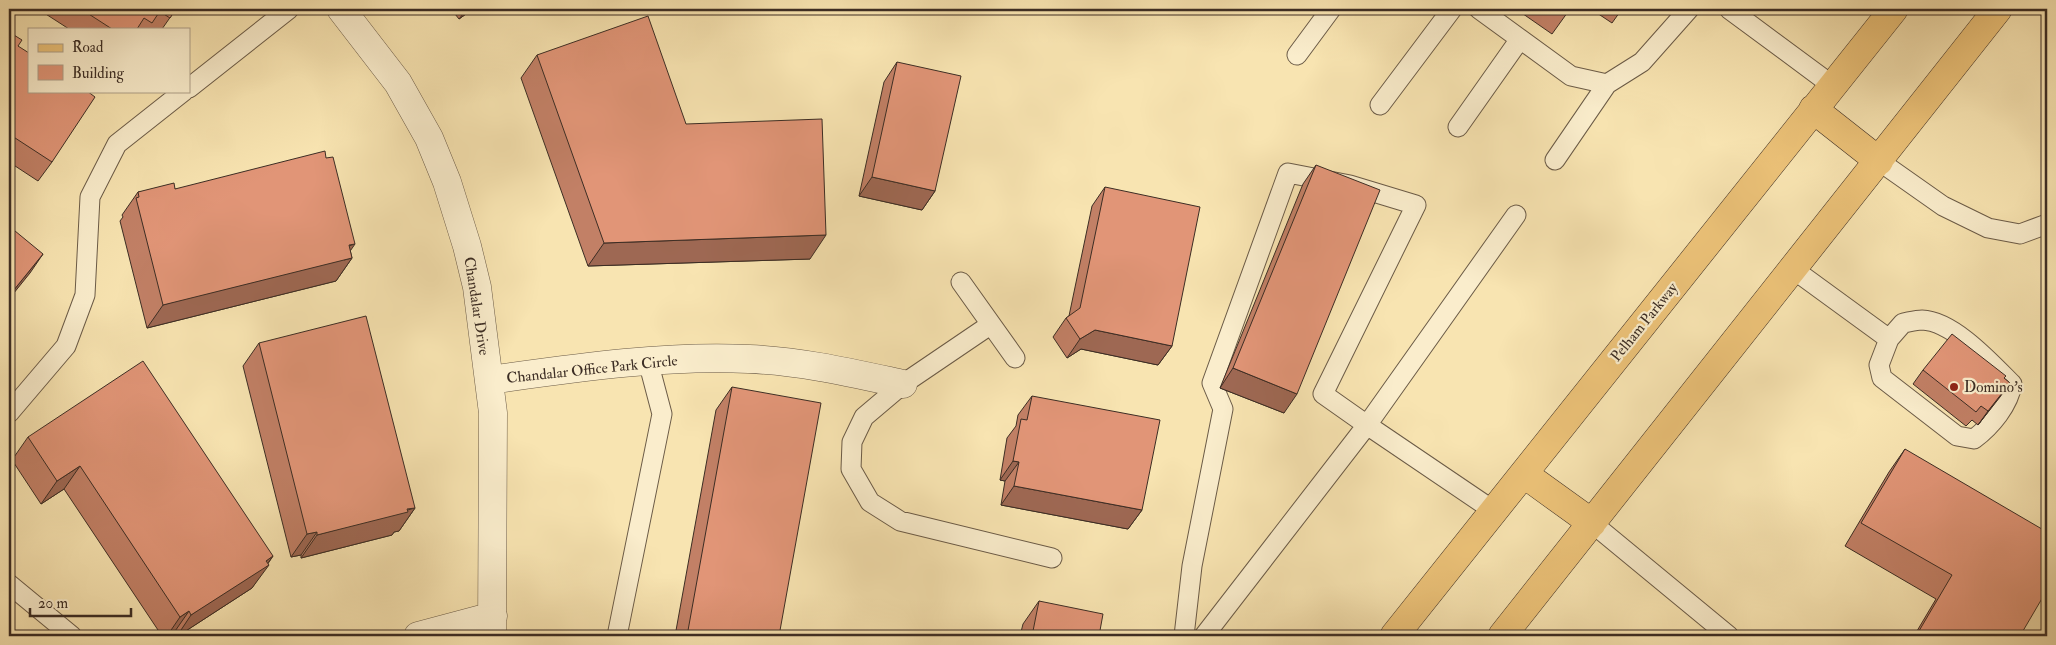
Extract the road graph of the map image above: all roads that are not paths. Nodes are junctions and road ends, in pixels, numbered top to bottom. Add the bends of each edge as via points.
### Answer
1 (289, 9) edge
2 (342, 9) edge
3 (1331, 9) edge
4 (1452, 9) edge
5 (1479, 9) edge
6 (1688, 9) edge
7 (1729, 9) edge
8 (1894, 9) edge
9 (1998, 9) edge
10 (1520, 38) junction
11 (1297, 55) dead end
12 (1607, 84) junction
13 (1832, 86) junction
14 (190, 87) edge
15 (183, 92) edge
16 (1380, 105) dead end
17 (1813, 110) junction
18 (1458, 127) dead end
19 (1555, 160) dead end
20 (1879, 161) junction
21 (1516, 216) dead end
22 (2047, 224) edge
23 (1793, 269) junction
24 (960, 282) dead end
25 (990, 324) junction
26 (1889, 339) junction
27 (1015, 358) dead end
28 (648, 361) junction
29 (489, 380) junction
30 (902, 384) junction
31 (9, 413) edge
32 (1367, 425) junction
33 (1524, 474) junction
34 (1494, 511) junction
35 (1592, 522) junction
36 (1052, 558) dead end
37 (9, 584) edge
38 (493, 626) edge
39 (72, 636) edge
40 (418, 636) edge
41 (617, 636) edge
42 (1184, 636) edge
43 (1204, 636) edge
44 (1394, 636) edge
45 (1502, 636) edge
46 (1729, 636) edge

1 - 14 lane
2 - 29 street, Chandalar Drive via 398,83 429,138 447,182 477,287
3 - 11 lane
4 - 16 lane
5 - 10 lane
6 - 12 lane via 1642,62
7 - 13 lane
8 - 13 main road, Pelham Parkway
9 - 20 main road
10 - 12 lane via 1571,76
10 - 18 lane
12 - 19 lane
13 - 17 main road, Pelham Parkway
15 - 31 lane via 117,144 90,197 85,295 66,346
17 - 20 main road
17 - 33 main road, Pelham Parkway
20 - 22 lane via 1943,206 1988,228 2020,234
20 - 23 main road
21 - 32 lane
23 - 26 lane
23 - 35 main road
24 - 25 lane
25 - 27 lane
25 - 30 lane
26 - 26 lane via 1879,365 1882,378 1957,436 1974,439 1984,432 2010,395 2012,384 1975,346 1942,326 1922,320 1903,323
28 - 29 street, Chandalar Office Park Circle
28 - 30 street, Chandalar Office Park Circle via 749,359 846,372
28 - 41 lane via 662,414
29 - 38 street, Chandalar Drive via 493,413
30 - 36 lane via 864,417 852,442 851,469 870,502 900,521
32 - 34 lane
32 - 42 lane via 1323,394 1416,205 1350,185 1288,173 1212,383 1223,409 1192,566
32 - 43 lane
33 - 34 main road, Pelham Parkway
33 - 35 main road
34 - 44 main road, Pelham Parkway
35 - 45 main road
35 - 46 lane
37 - 39 lane
38 - 40 street

